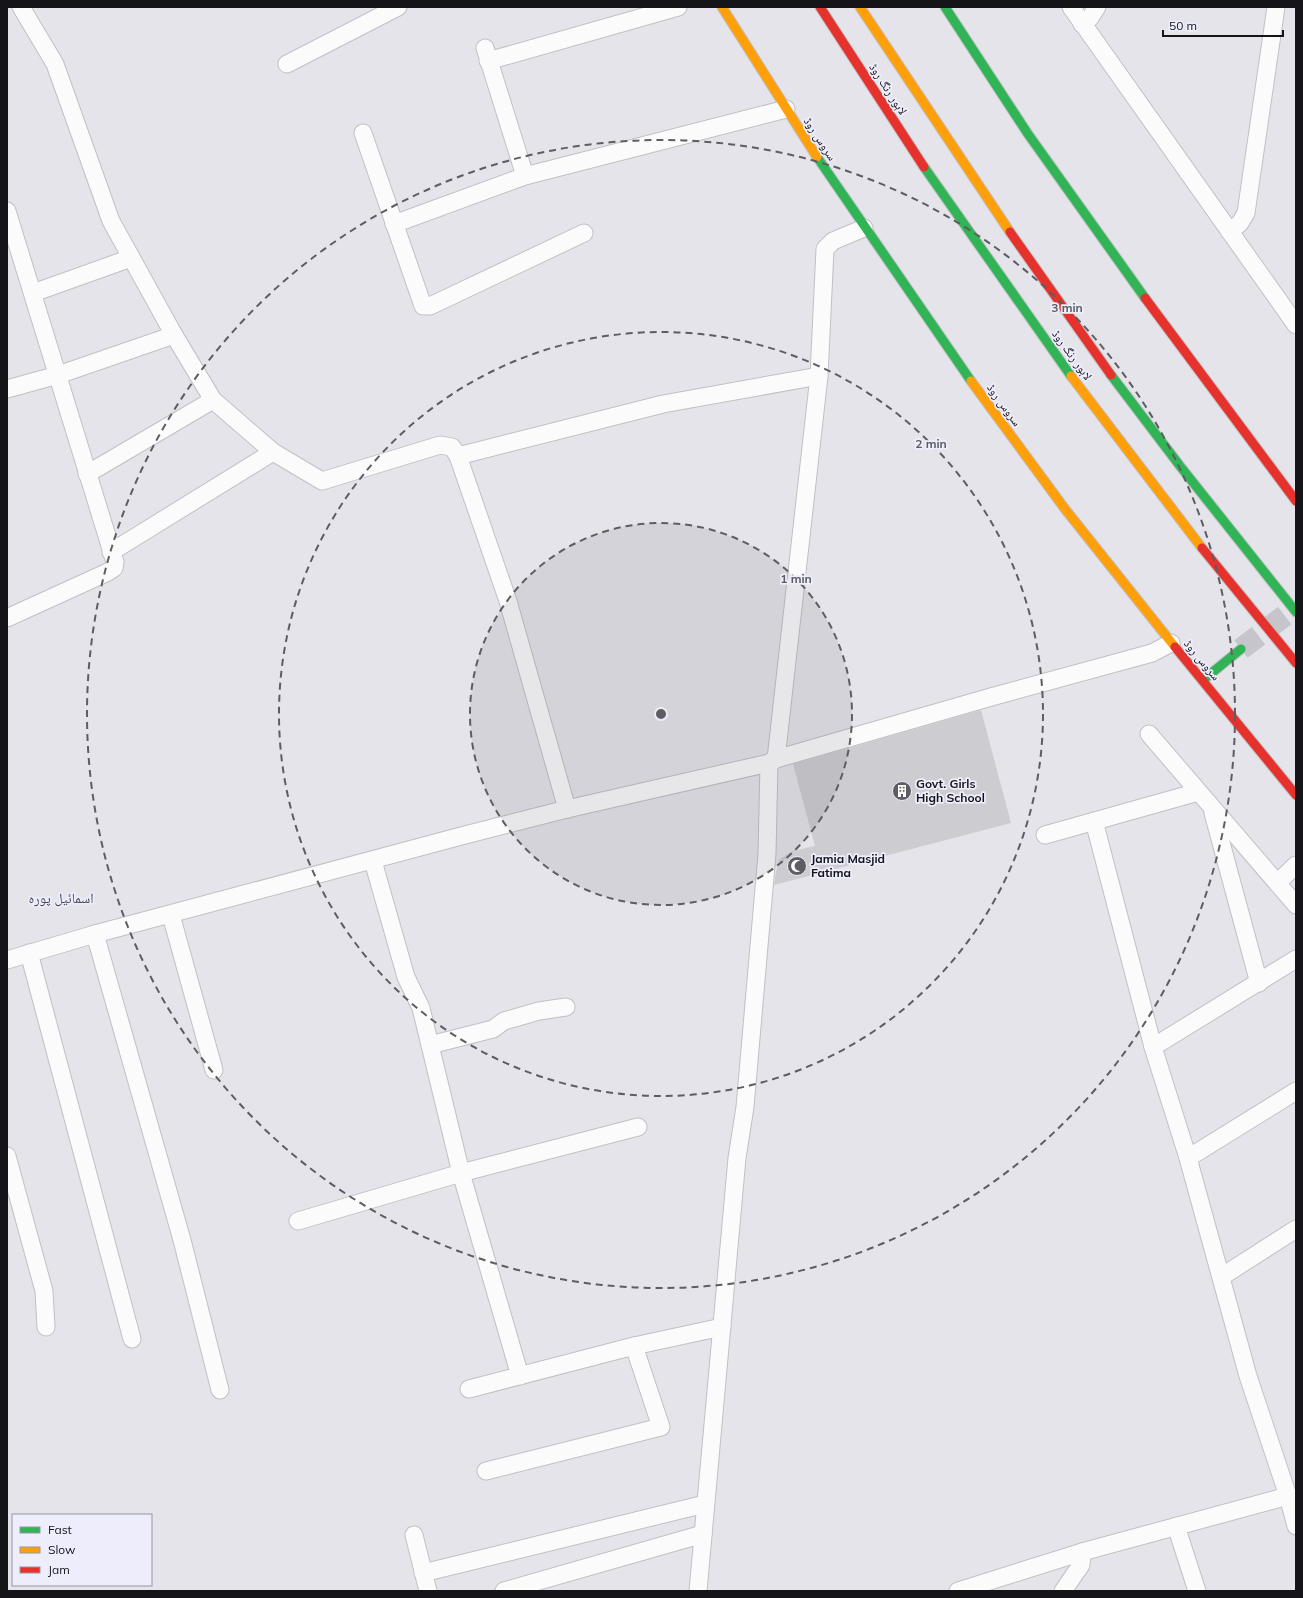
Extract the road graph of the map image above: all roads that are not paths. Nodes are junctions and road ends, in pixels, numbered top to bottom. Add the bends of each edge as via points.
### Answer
1 (21, 7) edge
2 (398, 7) edge
3 (678, 7) edge
4 (722, 7) edge
5 (820, 7) edge
6 (860, 7) edge
7 (945, 7) edge
8 (1071, 7) edge
9 (1097, 7) edge
10 (1276, 7) edge
11 (1082, 24) junction
12 (287, 64) dead end
13 (786, 109) junction
14 (363, 133) dead end
15 (525, 176) junction
16 (7, 211) edge
17 (394, 224) junction
18 (864, 228) junction
19 (1230, 232) junction
20 (584, 233) dead end
21 (131, 258) junction
22 (33, 293) junction
23 (1296, 325) edge
24 (174, 334) junction
25 (58, 375) junction
26 (819, 376) junction
27 (7, 389) edge
28 (213, 400) junction
29 (273, 452) junction
30 (458, 456) junction
31 (87, 474) junction
32 (1296, 501) edge
33 (111, 552) junction
34 (1296, 612) edge
35 (7, 618) edge
36 (1171, 643) junction
37 (1241, 649) tunnel mouth
38 (1296, 663) edge
39 (1202, 680) junction
40 (1149, 734) dead end
41 (773, 761) junction
42 (1198, 792) junction
43 (1296, 795) edge
44 (566, 809) junction
45 (1212, 809) junction
46 (1094, 822) junction
47 (1045, 835) dead end
48 (373, 861) junction
49 (1296, 865) edge
50 (1277, 883) junction
51 (1296, 905) edge
52 (171, 915) junction
53 (95, 934) junction
54 (29, 953) junction
55 (1296, 959) edge
56 (7, 960) edge
57 (1259, 983) junction
58 (566, 1007) dead end
59 (430, 1045) junction
60 (1153, 1047) junction
61 (214, 1070) dead end
62 (1296, 1091) edge
63 (638, 1127) dead end
64 (7, 1156) edge
65 (1188, 1158) junction
66 (461, 1173) junction
67 (298, 1221) dead end
68 (1296, 1229) edge
69 (1221, 1277) junction
70 (46, 1327) dead end
71 (722, 1327) junction
72 (132, 1339) dead end
73 (634, 1346) junction
74 (520, 1376) junction
75 (468, 1389) dead end
76 (220, 1390) dead end
77 (486, 1471) dead end
78 (1288, 1496) junction
79 (705, 1504) junction
80 (1176, 1526) junction
81 (1296, 1526) edge
82 (702, 1534) junction
83 (414, 1535) dead end
84 (1082, 1552) junction
85 (423, 1573) junction
86 (428, 1591) edge
87 (504, 1591) edge
88 (698, 1591) edge
89 (958, 1591) edge
90 (1063, 1591) edge
91 (1197, 1591) edge

1 - 21 street via 55,64 111,221
2 - 12 street
3 - 15 street via 487,54
4 - 13 main road, سروس روڈ
5 - 38 main road, لاہور رنگ روڈ via 913,151 1108,427 1228,583
6 - 34 main road, لاہور رنگ روڈ via 943,135 1033,266 1167,450
7 - 32 main road via 1055,172 1160,319
8 - 11 street
9 - 11 street via 1090,18
10 - 19 street via 1246,213
11 - 19 street
13 - 15 street
13 - 18 main road, سروس روڈ
14 - 17 street
15 - 17 street
16 - 22 street
17 - 20 street via 423,306 430,306
18 - 26 street via 834,241 825,249
18 - 36 main road, سروس روڈ via 962,368 1064,506
19 - 23 street
21 - 22 street
21 - 24 street
22 - 25 street
24 - 25 street
24 - 28 street
25 - 27 street
25 - 31 street
26 - 30 street via 663,404
26 - 41 street
28 - 29 street
28 - 31 street
29 - 30 street via 322,481 440,445 452,447
29 - 33 street
30 - 44 street via 508,601
31 - 33 street
33 - 35 street via 115,562 114,568 108,572
36 - 39 main road, سروس روڈ
36 - 41 street via 1152,653
37 - 39 main road
39 - 43 main road, سروس روڈ
40 - 42 street
41 - 44 street
41 - 71 street via 768,854
42 - 45 street
42 - 46 street
44 - 48 street
45 - 50 street
45 - 57 street
46 - 47 street
46 - 60 street
48 - 52 street
48 - 59 street via 406,977 421,1008
49 - 50 street
50 - 51 street
52 - 53 street
52 - 61 street
53 - 54 street
53 - 76 street via 182,1240
54 - 56 street
54 - 72 street
55 - 57 street
57 - 60 street
58 - 59 street via 539,1011 504,1021 493,1029
59 - 66 street
60 - 65 street
62 - 65 street
63 - 66 street
64 - 70 street via 44,1291
65 - 69 street
66 - 67 street
66 - 74 street
68 - 69 street
69 - 78 street via 1248,1376
71 - 73 street
71 - 79 street
73 - 74 street
73 - 77 street via 661,1427
74 - 75 street
78 - 80 street
78 - 81 street
79 - 82 street
79 - 85 street
80 - 84 street
80 - 91 street
82 - 87 street
82 - 88 street
83 - 85 street
84 - 89 street
84 - 90 street via 1081,1565
85 - 86 street

